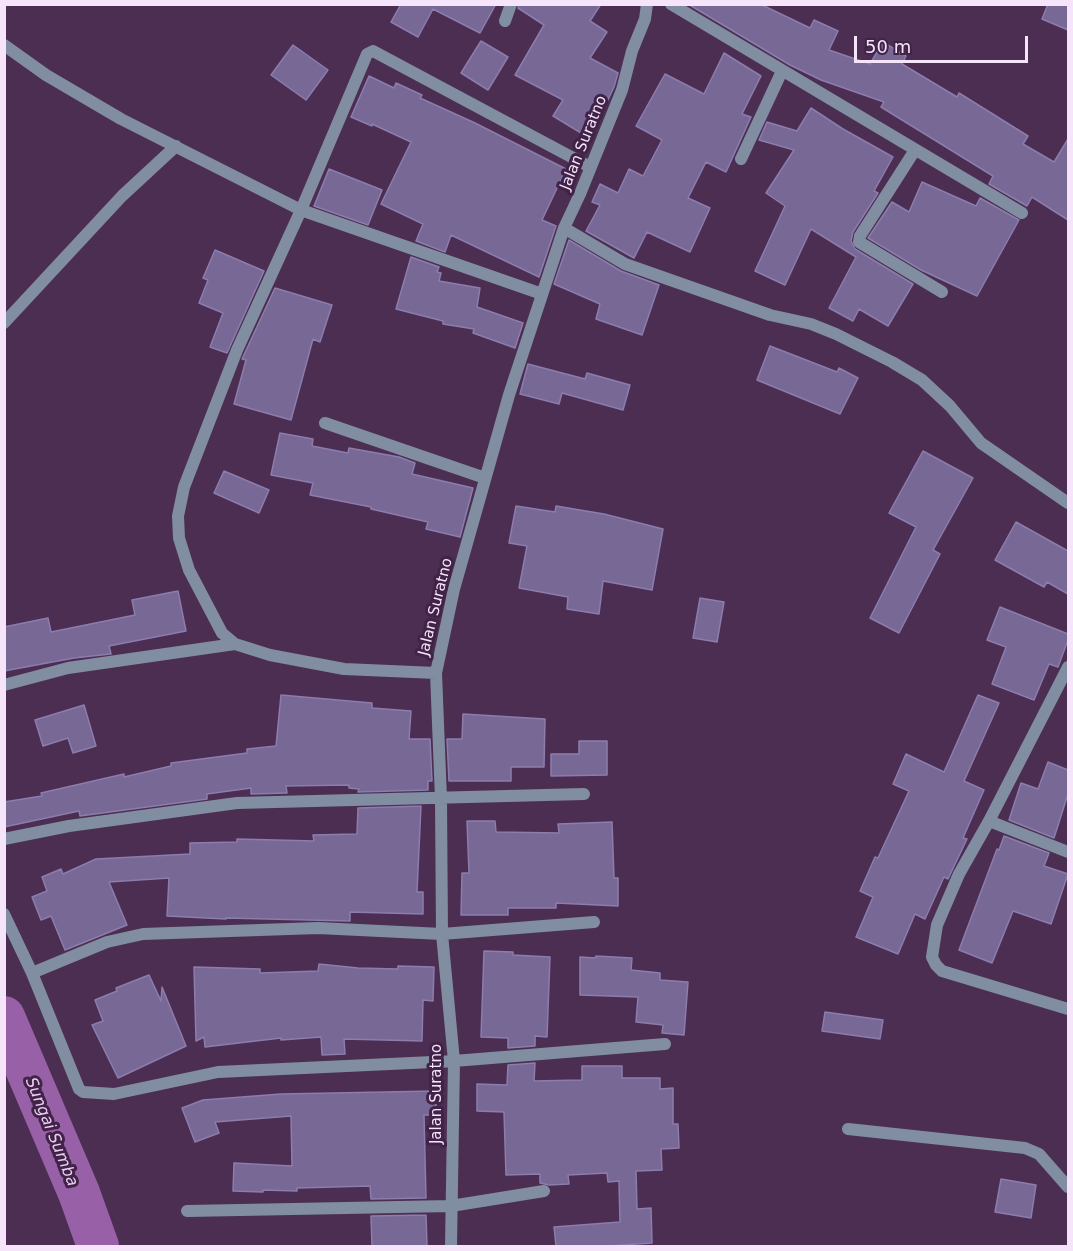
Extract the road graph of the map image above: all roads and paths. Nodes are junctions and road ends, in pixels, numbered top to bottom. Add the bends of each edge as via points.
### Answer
1 (511, 4) edge
2 (647, 4) edge
3 (671, 4) edge
4 (506, 21) dead end
5 (4, 45) edge
6 (782, 71) junction
7 (176, 146) junction
8 (915, 150) junction
9 (741, 159) dead end
10 (590, 166) junction
11 (302, 210) junction
12 (1022, 213) dead end
13 (564, 228) junction
14 (942, 292) dead end
15 (542, 294) junction
16 (4, 323) edge
17 (325, 423) dead end
18 (485, 478) junction
19 (1068, 504) edge
20 (235, 644) junction
21 (1068, 667) edge
22 (435, 673) junction
23 (4, 685) edge
24 (584, 794) dead end
25 (441, 799) junction
26 (989, 821) junction
27 (4, 839) edge
28 (1068, 852) edge
29 (4, 914) edge
30 (594, 922) dead end
31 (442, 934) junction
32 (32, 973) junction
33 (1068, 1009) edge
34 (665, 1044) dead end
35 (454, 1061) junction
36 (848, 1129) dead end
37 (1068, 1187) edge
38 (544, 1191) dead end
39 (451, 1206) junction
40 (187, 1211) dead end
41 (451, 1246) edge

1 - 4 street
2 - 10 street, Jalan Suratno via 622,90
3 - 6 street
5 - 7 street via 46,75
6 - 8 street
6 - 9 street
7 - 11 street
7 - 16 street via 122,196
8 - 12 street
8 - 14 street via 859,242
10 - 11 street via 370,51
10 - 13 street, Jalan Suratno
11 - 15 street
11 - 20 street via 237,350 184,487 178,516 179,538 189,570 222,633
13 - 15 street, Jalan Suratno
13 - 19 street via 625,264 770,315 819,327 892,362 922,380 981,443
15 - 18 street, Jalan Suratno
17 - 18 street
18 - 22 street, Jalan Suratno
20 - 22 street via 344,669
20 - 23 street via 68,668
21 - 26 street
22 - 25 street, Jalan Suratno
24 - 25 street
25 - 27 street via 237,802
25 - 31 street, Jalan Suratno
26 - 28 street
26 - 33 street via 959,874 937,925 932,957 942,971
29 - 32 street
30 - 31 street
31 - 32 street via 318,928 143,934 107,942
31 - 35 street, Jalan Suratno
32 - 35 street via 83,1092 114,1094 218,1072
34 - 35 street
35 - 39 street, Jalan Suratno
36 - 37 street via 1025,1148 1039,1154
38 - 39 street
39 - 40 street
39 - 41 street, Jalan Suratno

